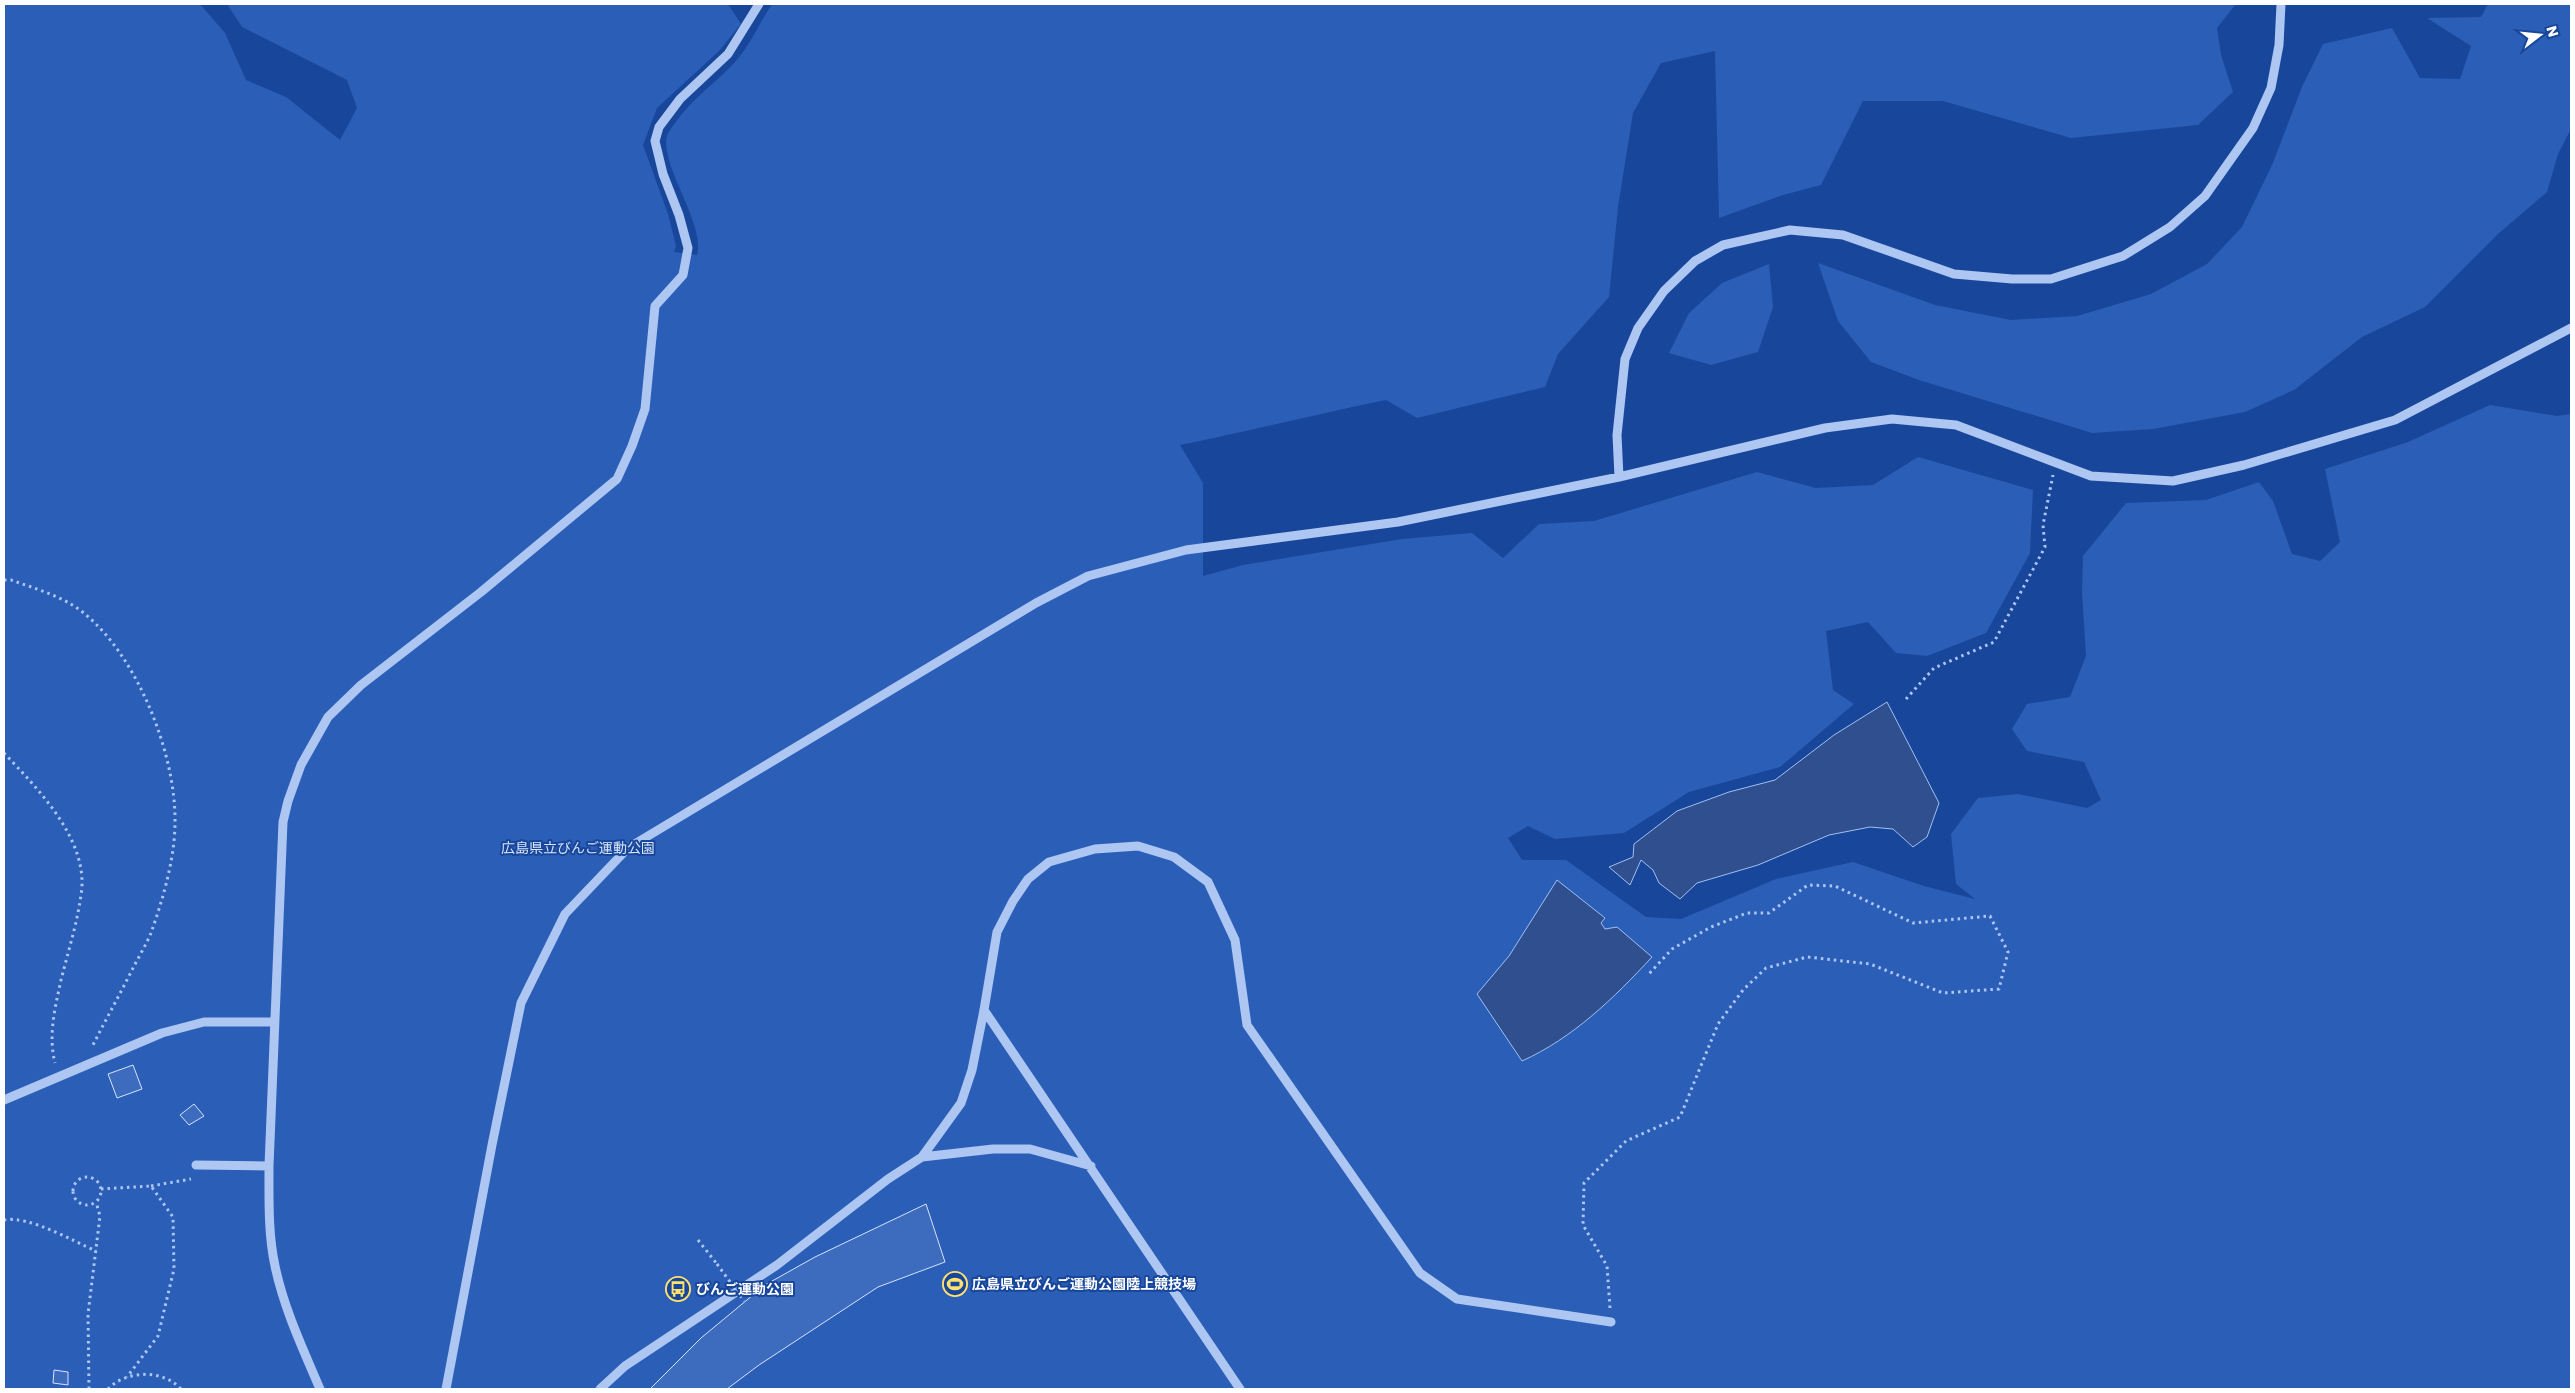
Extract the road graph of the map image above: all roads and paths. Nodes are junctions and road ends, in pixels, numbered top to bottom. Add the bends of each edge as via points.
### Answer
1 (759, 4) edge
2 (2281, 4) edge
3 (2571, 328) edge
4 (2055, 462) junction
5 (1619, 477) junction
6 (4, 580) edge
7 (1906, 698) dead end
8 (4, 753) edge
9 (1647, 976) dead end
10 (984, 1010) junction
11 (274, 1022) junction
12 (93, 1062) junction
13 (58, 1077) junction
14 (4, 1100) edge
15 (922, 1157) junction
16 (196, 1165) dead end
17 (269, 1166) junction
18 (1091, 1166) junction
19 (197, 1178) dead end
20 (151, 1186) junction
21 (101, 1189) junction
22 (96, 1202) junction
23 (4, 1220) edge
24 (698, 1240) dead end
25 (96, 1251) junction
26 (744, 1301) dead end
27 (1611, 1322) joint
28 (127, 1376) junction
29 (89, 1389) edge
30 (108, 1389) edge
31 (181, 1389) edge
32 (320, 1389) edge
33 (446, 1389) edge
34 (600, 1389) edge
35 (1240, 1389) edge

1 - 11 street via 728,54 680,99 660,127 655,141 688,248 683,275 655,306 645,409 617,479 481,592 361,685 328,717 301,765 283,822
2 - 5 street via 2279,45 2270,88 2253,128 2205,196 2170,227 2123,256 2051,279 2012,279 1954,274 1843,235 1790,230 1723,245 1695,261 1664,291 1638,328 1626,359 1617,435
3 - 4 street via 2395,420 2244,465 2173,481 2091,476
4 - 5 street via 1956,425 1892,419 1825,428
4 - 7 path via 2044,526 2045,547 1994,642 1934,668
5 - 33 street via 1398,522 1186,550 1088,576 1036,603 628,848 565,914 521,1002
6 - 12 path via 54,596 85,614 109,636 128,662 146,698 172,775 175,822 165,882 151,933 91,1048
8 - 13 path via 33,784 70,834 78,857 82,893 50,1042
9 - 27 path via 1672,949 1711,927 1747,913 1769,914 1808,885 1835,886 1913,923 1990,916 2008,952 1999,989 1943,993 1870,964 1807,957 1766,968 1743,990 1718,1024 1680,1117 1626,1141 1584,1183 1583,1225 1607,1266
10 - 15 street via 972,1070 961,1103
10 - 18 street
10 - 27 street via 997,932 1028,879 1050,862 1095,849 1138,846 1174,857 1208,882 1235,940 1248,1024 1420,1273 1457,1300
11 - 12 street via 204,1022 162,1033
11 - 17 street
12 - 13 street
13 - 14 street
15 - 18 street via 993,1149 1030,1149
15 - 34 street via 888,1179 777,1265 625,1366
16 - 17 street
17 - 32 street via 274,1265 288,1316
18 - 35 street
19 - 20 path
20 - 21 path
20 - 28 path via 173,1218 174,1269 158,1336
21 - 22 path
21 - 22 path via 88,1177 79,1179 74,1186 73,1194 78,1202 86,1205
22 - 25 path via 100,1216
23 - 25 path via 29,1224
24 - 26 path, bridge
25 - 29 path via 88,1314
28 - 30 path
28 - 31 path via 145,1374 162,1377

